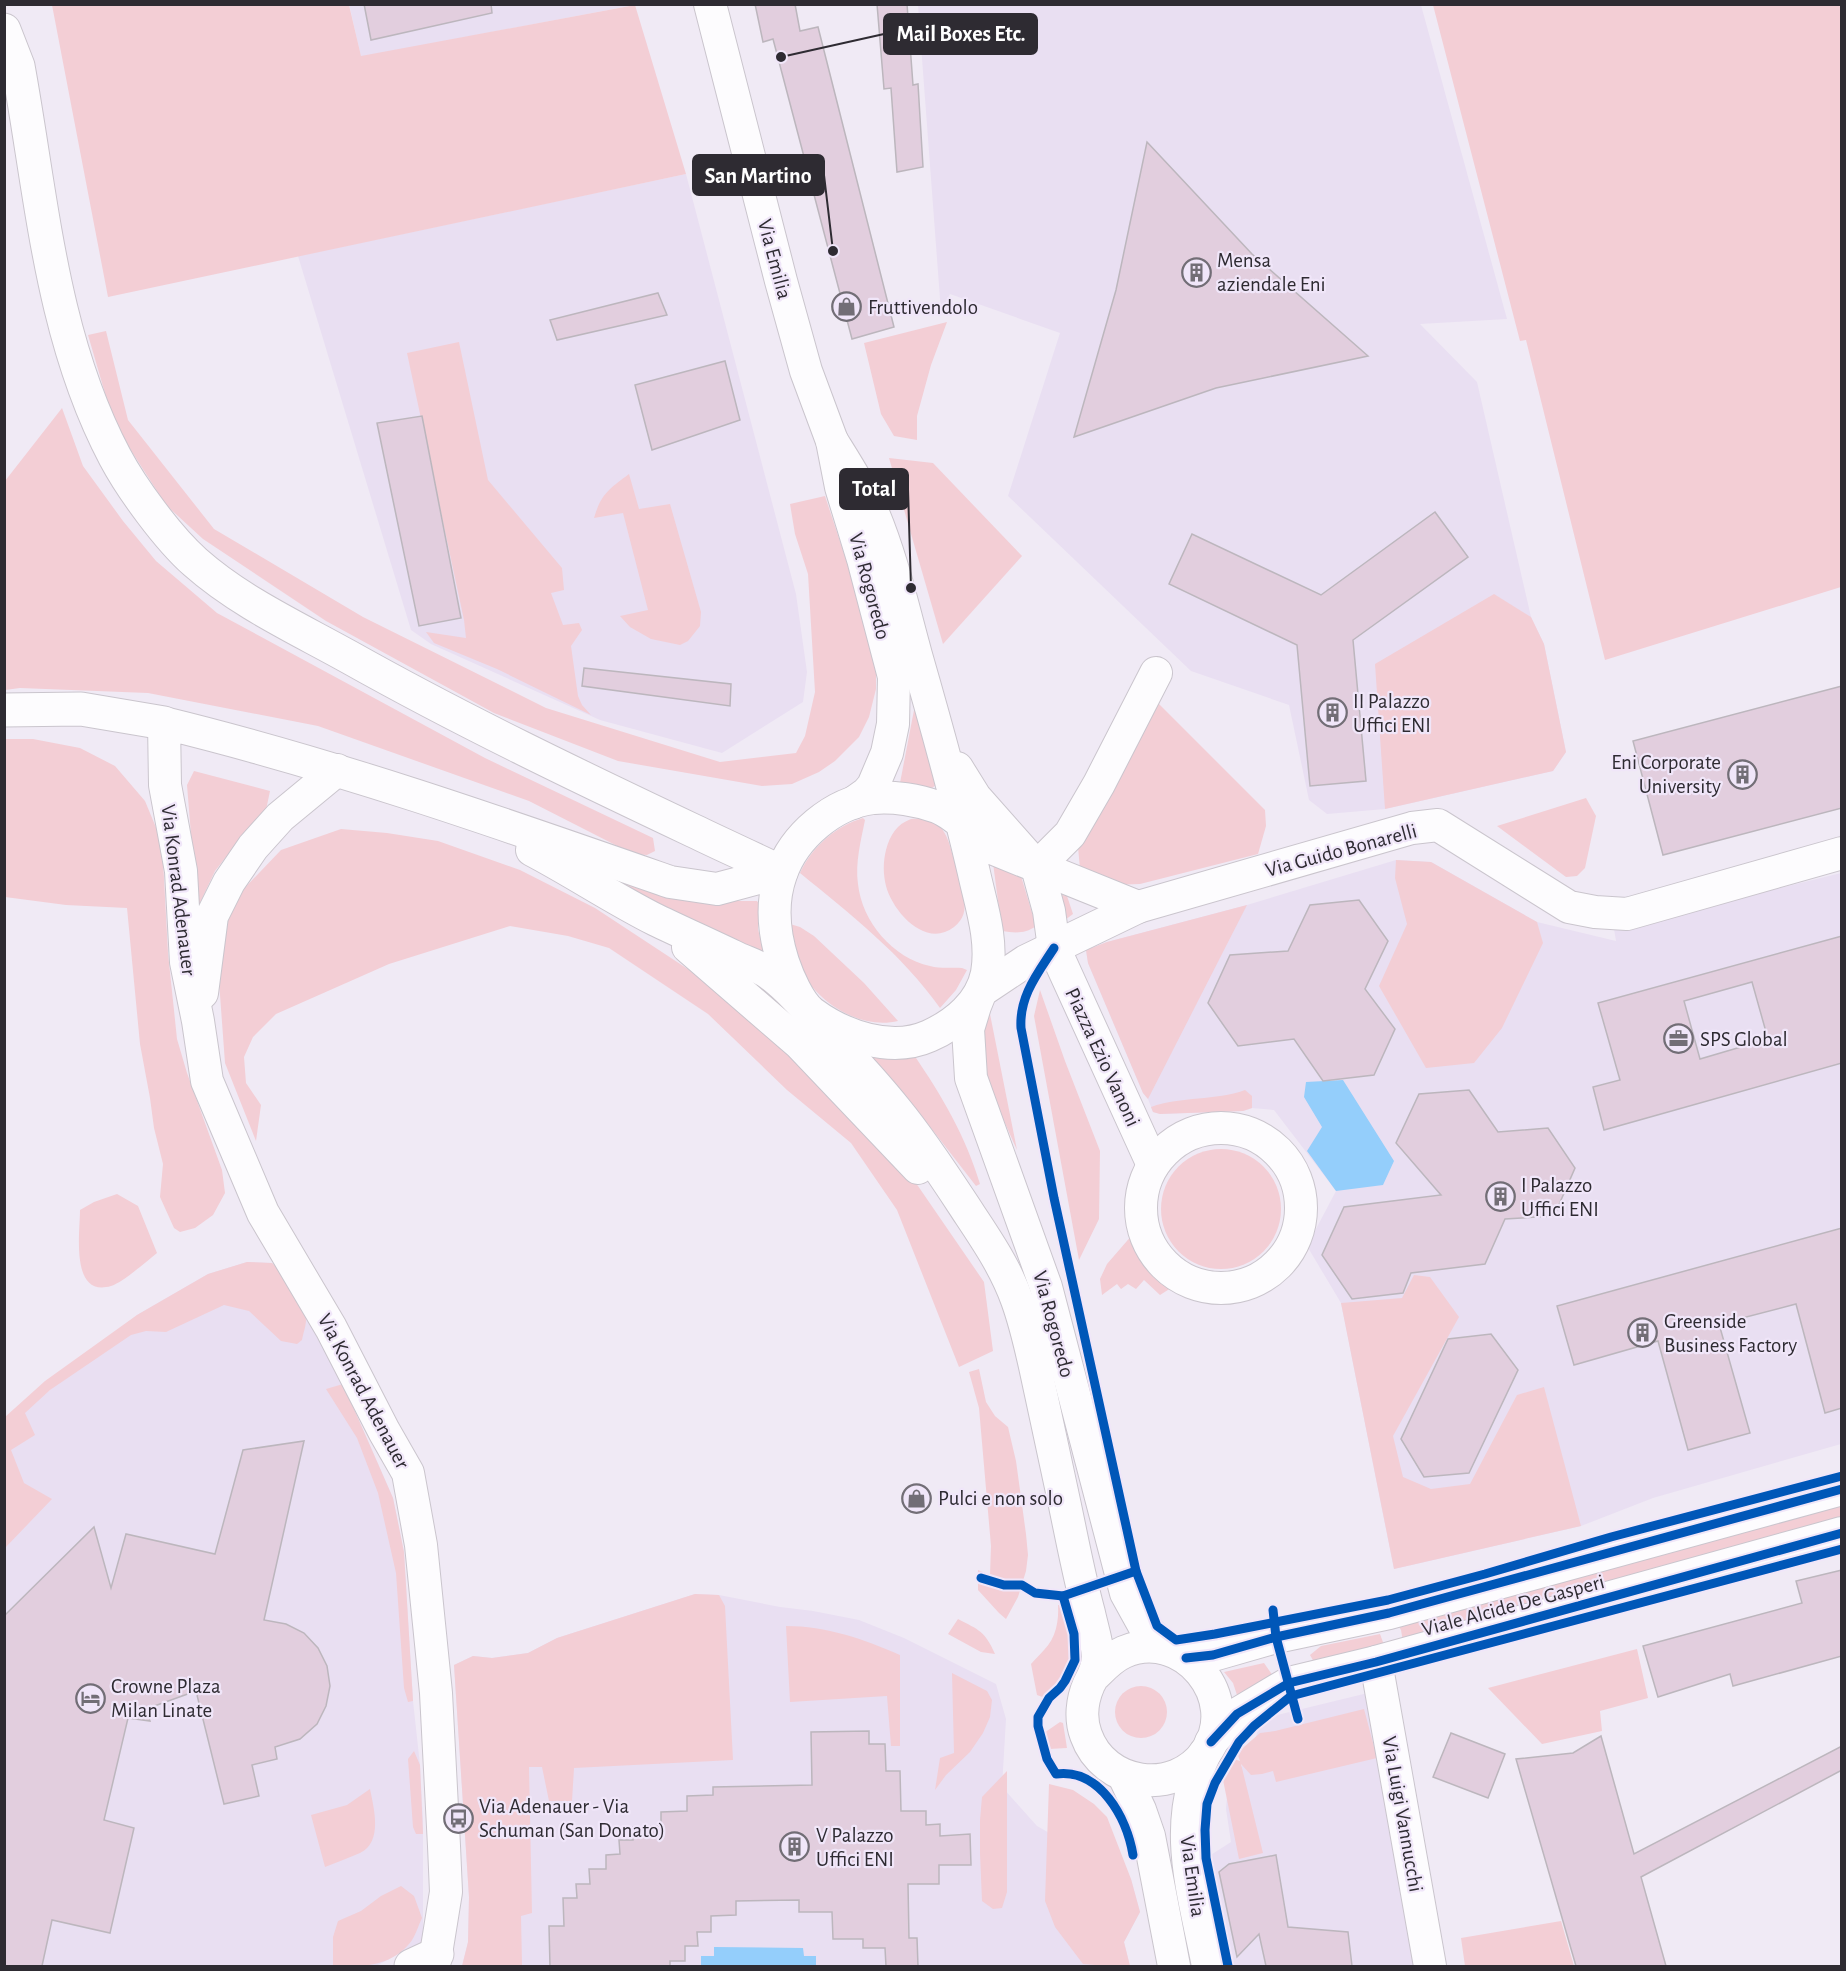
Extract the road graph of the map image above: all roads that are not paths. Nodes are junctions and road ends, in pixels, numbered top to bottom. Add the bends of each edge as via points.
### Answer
1 (710, 4) edge
2 (4, 30) edge
3 (832, 441) junction
4 (1156, 673) dead end
5 (4, 710) edge
6 (164, 723) junction
7 (941, 742) junction
8 (337, 770) junction
9 (853, 803) junction
10 (441, 804) junction
11 (963, 824) junction
12 (1842, 853) edge
13 (1037, 867) junction
14 (781, 872) junction
15 (1138, 907) junction
16 (653, 918) junction
17 (1054, 948) junction
18 (981, 992) junction
19 (801, 999) junction
20 (198, 1021) junction
21 (1153, 1165) junction
22 (997, 1257) junction
23 (1842, 1489) edge
24 (1842, 1533) edge
25 (1177, 1653) junction
26 (1376, 1662) junction
27 (1095, 1675) junction
28 (1208, 1747) junction
29 (1124, 1776) junction
30 (427, 1962) edge
31 (1174, 1966) edge
32 (1208, 1966) edge
33 (1430, 1966) edge

1 - 3 street, Via Emilia via 799,346
2 - 14 highway via 18,66 57,299 94,410 139,495 193,561 261,608 390,680
3 - 7 street, Via Rogoredo via 874,516
3 - 9 street, Via Rogoredo via 894,677 893,724 887,753 873,786
4 - 13 street via 1070,834
5 - 6 highway via 81,709
6 - 8 street
6 - 20 street, Via Konrad Adenauer via 165,785 181,871 186,962
7 - 11 street, Via Rogoredo
7 - 13 street via 975,797
8 - 10 street
8 - 20 street, Via Konrad Adenauer via 280,817 229,882 212,916
9 - 11 street via 876,798 912,801 941,809
9 - 14 street via 808,831
10 - 14 street via 670,882 717,889
10 - 16 street
11 - 13 street via 994,849
11 - 18 street, Via Rogoredo via 986,927 987,974
12 - 15 street, Via Guido Bonarelli via 1627,914 1595,912 1569,907 1438,825 1412,828
13 - 15 street
13 - 17 street, Piazza Ezio Vanoni
14 - 19 street via 775,921 782,958
15 - 17 street, Via Guido Bonarelli
16 - 19 street via 769,973
16 - 22 street via 800,1044
17 - 18 street, Via Guido Bonarelli via 1026,961
17 - 21 street, Piazza Ezio Vanoni
18 - 19 street via 957,1020 913,1041 859,1037 836,1027
18 - 25 street, Via Rogoredo via 968,1029 971,1078 1046,1287 1126,1593 1147,1631
19 - 22 street via 897,1111 942,1171
20 - 30 street, Via Konrad Adenauer via 207,1081 263,1213 331,1328 408,1473 421,1545 436,1693 446,1892
21 - 21 street via 1142,1195 1142,1220 1149,1243 1162,1263 1182,1278 1205,1287 1247,1284 1278,1265 1293,1244 1300,1221 1300,1196 1293,1172 1277,1151 1257,1136 1233,1129 1207,1129 1184,1137 1166,1149
22 - 27 street via 1017,1300 1030,1343 1097,1647
23 - 25 street, Viale Alcide De Gasperi via 1389,1613 1213,1655
24 - 26 street, Viale Alcide De Gasperi
25 - 27 street via 1146,1646 1126,1651 1109,1660
25 - 28 street via 1203,1673 1214,1692 1216,1726
26 - 28 street, Viale Alcide De Gasperi via 1289,1683 1237,1714
26 - 33 street, Via Luigi Vannucchi
27 - 29 street via 1083,1702 1086,1734 1107,1766
28 - 29 street via 1191,1767 1175,1776 1157,1781
28 - 32 street, Via Emilia via 1192,1786 1186,1832
29 - 31 street, Via Emilia via 1149,1836

